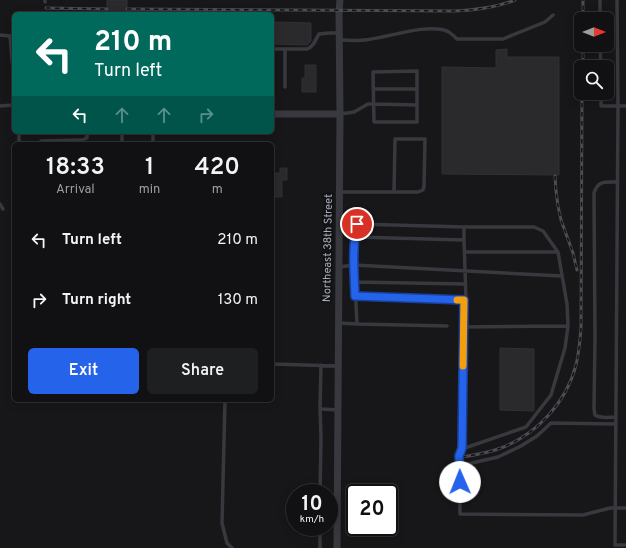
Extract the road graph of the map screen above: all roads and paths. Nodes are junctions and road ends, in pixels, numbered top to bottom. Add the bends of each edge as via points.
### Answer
1 (340, 0) edge
2 (600, 0) edge
3 (617, 0) edge
4 (600, 12) edge
5 (553, 15) dead end
6 (0, 36) edge
7 (12, 36) edge
8 (340, 37) junction
9 (274, 49) edge
10 (285, 49) junction
11 (285, 87) dead end
12 (418, 88) junction
13 (373, 89) junction
14 (601, 100) edge
15 (374, 104) junction
16 (418, 105) junction
17 (0, 106) edge
18 (12, 106) edge
19 (618, 106) junction
20 (626, 106) edge
21 (274, 114) edge
22 (340, 114) junction
23 (87, 134) edge
24 (41, 141) dead end
25 (617, 182) junction
26 (340, 192) junction
27 (394, 192) junction
28 (0, 204) edge
29 (3, 209) dead end
30 (464, 227) junction
31 (354, 236) junction
32 (464, 240) junction
33 (465, 252) junction
34 (558, 252) junction
35 (354, 266) junction
36 (339, 267) junction
37 (465, 271) junction
38 (562, 276) junction
39 (354, 282) junction
40 (465, 284) junction
41 (355, 296) junction
42 (464, 300) junction
43 (338, 324) junction
44 (357, 324) junction
45 (447, 326) dead end
46 (568, 326) junction
47 (463, 327) junction
48 (274, 364) edge
49 (320, 365) junction
50 (338, 366) junction
51 (225, 402) edge
52 (320, 407) junction
53 (338, 410) junction
54 (616, 417) junction
55 (616, 424) junction
56 (462, 448) junction
57 (459, 466) junction
58 (320, 484) edge
59 (615, 508) junction
60 (626, 508) edge
61 (320, 536) edge
62 (626, 545) edge
63 (232, 548) edge
64 (320, 548) edge
65 (337, 548) edge

1 - 8 street, Northeast 38th Street
2 - 4 lane
3 - 19 lane
5 - 8 lane via 544,22 503,39 457,39 446,31 433,28 363,41
6 - 7 lane
8 - 10 lane via 329,33 319,34 311,48
8 - 22 street, Northeast 38th Street
9 - 10 lane
10 - 11 lane
12 - 13 lane
12 - 13 lane via 417,71 373,72
12 - 16 lane
13 - 15 lane
14 - 19 lane via 601,106
15 - 16 lane
15 - 16 lane via 374,122 418,122
15 - 22 lane via 368,104 354,112
17 - 18 lane
19 - 20 lane
19 - 25 lane
21 - 22 street
22 - 26 street, Northeast 38th Street
23 - 24 lane via 87,138 82,140
25 - 54 lane
25 - 54 lane via 602,182 594,193 594,409 598,416
26 - 27 lane
26 - 36 street, Northeast 38th Street
27 - 27 lane via 423,190 425,138 395,139
28 - 29 lane
30 - 31 lane via 357,224
30 - 32 lane
30 - 34 lane via 534,227 542,231
31 - 32 lane
31 - 35 lane
32 - 33 lane
33 - 34 lane
33 - 37 lane
34 - 38 lane
35 - 36 lane
35 - 37 lane
35 - 39 lane
36 - 43 street, Northeast 38th Street
37 - 38 lane
37 - 40 lane
38 - 46 lane
39 - 40 lane
39 - 41 lane
40 - 42 lane
41 - 42 lane
41 - 44 lane
42 - 47 lane
43 - 44 lane
43 - 50 street, Northeast 38th Street
44 - 45 lane
46 - 47 lane
46 - 56 lane via 565,348 551,395 526,427
47 - 56 lane
48 - 49 lane
49 - 50 lane
49 - 52 lane
50 - 53 street, Northeast 38th Street
51 - 63 lane via 222,523 227,543
52 - 53 lane
52 - 58 lane
53 - 65 street, Northeast 38th Street
54 - 55 lane
55 - 57 lane via 551,422 537,436 521,446 498,457
55 - 59 lane
56 - 57 lane
57 - 59 lane via 460,514 583,515
59 - 60 lane
59 - 62 lane via 615,545
61 - 64 lane

